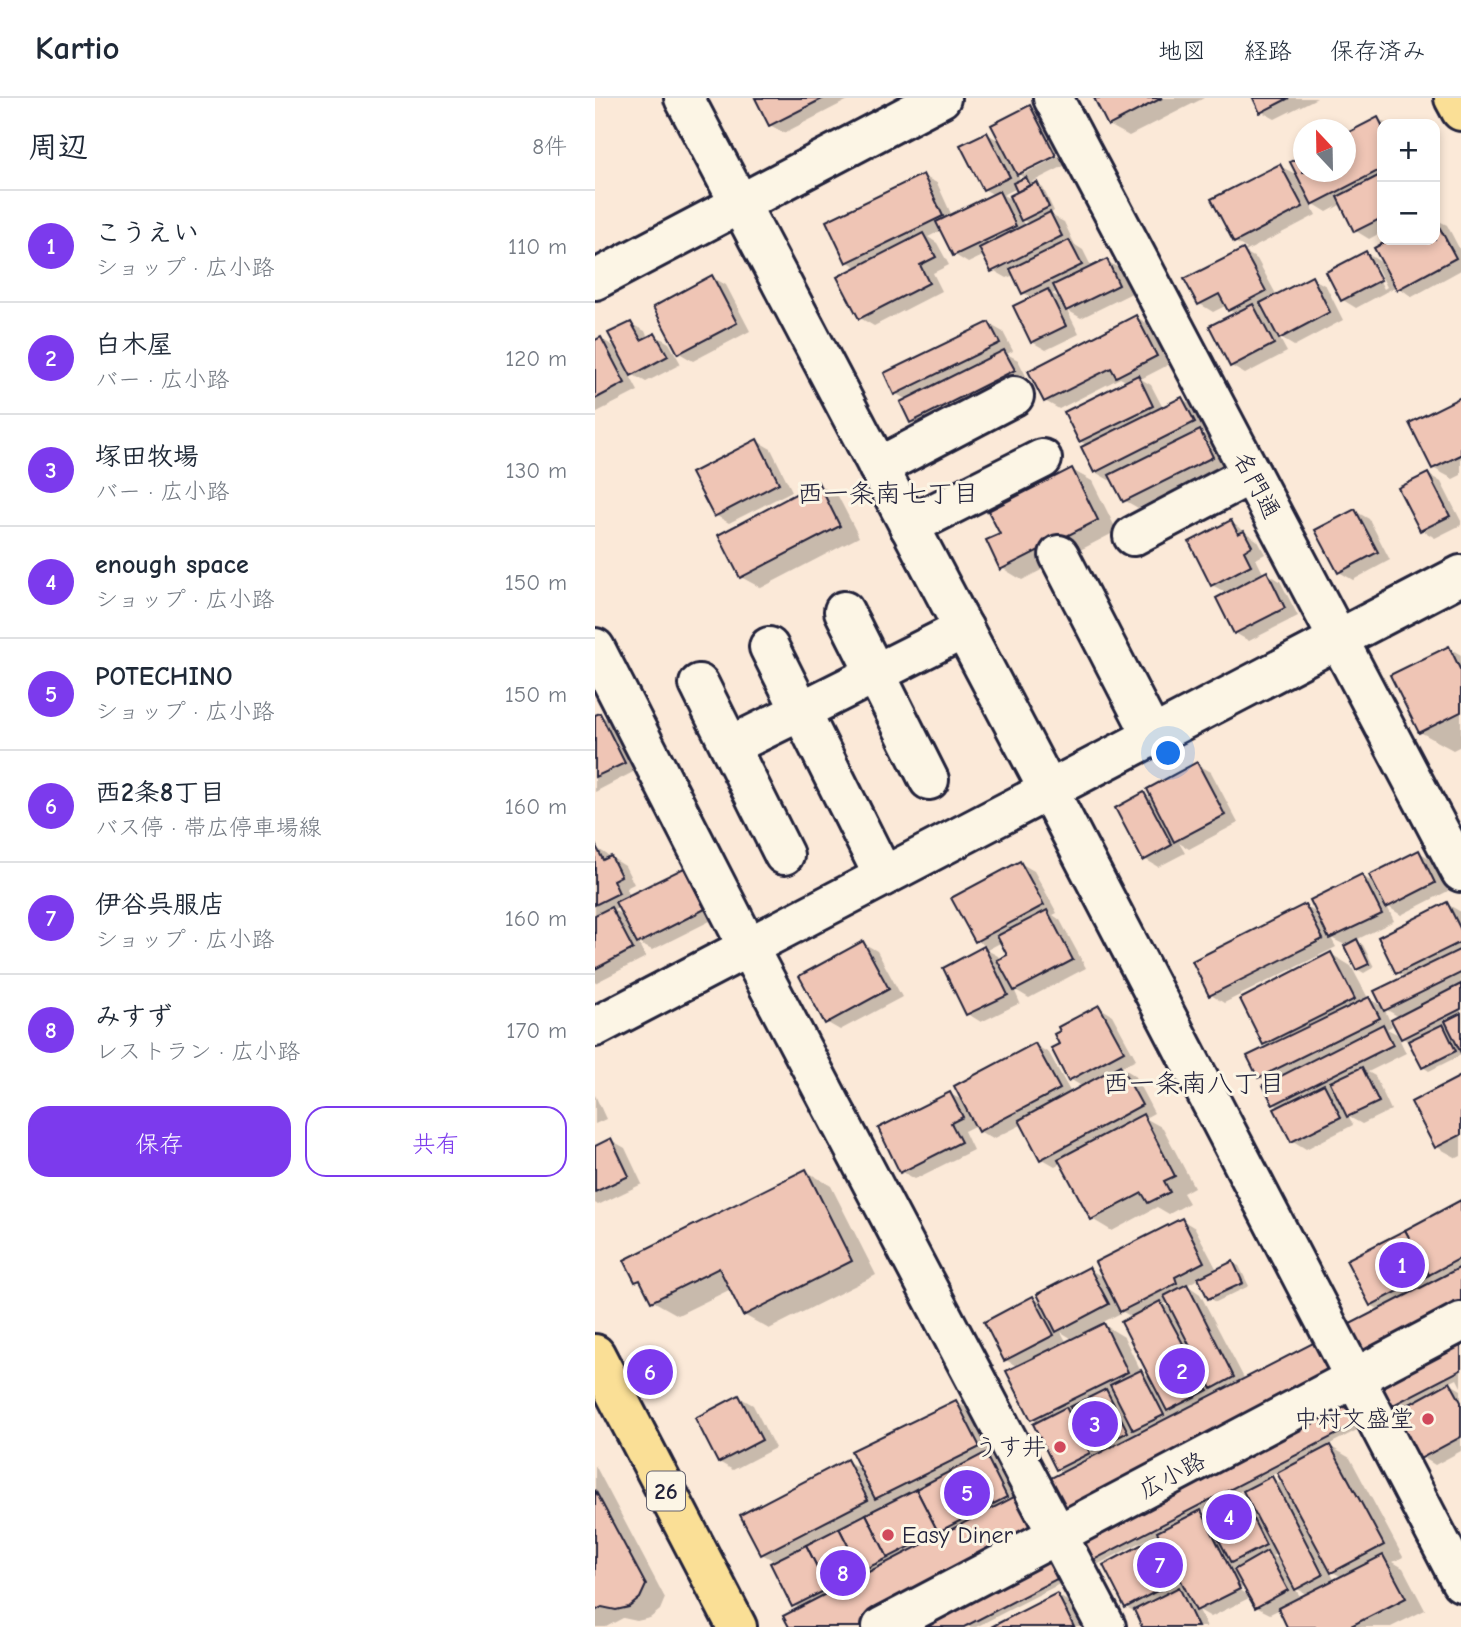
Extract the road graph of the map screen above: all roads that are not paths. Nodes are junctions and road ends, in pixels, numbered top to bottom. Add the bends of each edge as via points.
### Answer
1 (684, 98) edge
2 (941, 98) edge
3 (1053, 98) edge
4 (1454, 98) edge
5 (1461, 111) edge
6 (738, 204) junction
7 (595, 280) edge
8 (1014, 396) dead end
9 (1042, 459) dead end
10 (878, 467) junction
11 (1251, 474) junction
12 (909, 526) junction
13 (1133, 536) dead end
14 (1059, 555) dead end
15 (1461, 575) edge
16 (844, 611) dead end
17 (964, 629) junction
18 (1338, 638) junction
19 (769, 647) dead end
20 (595, 648) edge
21 (876, 673) junction
22 (699, 684) dead end
23 (800, 710) junction
24 (1152, 736) junction
25 (730, 746) junction
26 (929, 780) dead end
27 (1048, 789) junction
28 (785, 855) dead end
29 (1461, 872) edge
30 (883, 875) junction
31 (748, 947) junction
32 (595, 1027) edge
33 (1461, 1322) edge
34 (595, 1354) edge
35 (1355, 1379) junction
36 (1057, 1536) junction
37 (1461, 1582) edge
38 (737, 1627) edge
39 (882, 1627) edge
40 (1106, 1627) edge

1 - 6 street
2 - 6 street
3 - 11 street, 名門通
4 - 5 main road
6 - 7 street
6 - 10 street
8 - 10 street
9 - 12 street
10 - 12 street
11 - 13 street
11 - 18 street, 名門通
12 - 17 street
14 - 24 street
15 - 18 street
16 - 21 street
17 - 21 street
17 - 27 street
18 - 24 street
18 - 29 street, 名門通
19 - 23 street
20 - 31 street
21 - 23 street
21 - 26 street
22 - 25 street
23 - 25 street
23 - 30 street
24 - 27 street
25 - 28 street
27 - 30 street
27 - 35 street
30 - 31 street
31 - 32 street
31 - 36 street
33 - 35 street, 広小路
34 - 38 main road, 26
35 - 36 street, 広小路
35 - 37 street
36 - 39 street, 広小路
36 - 40 street

